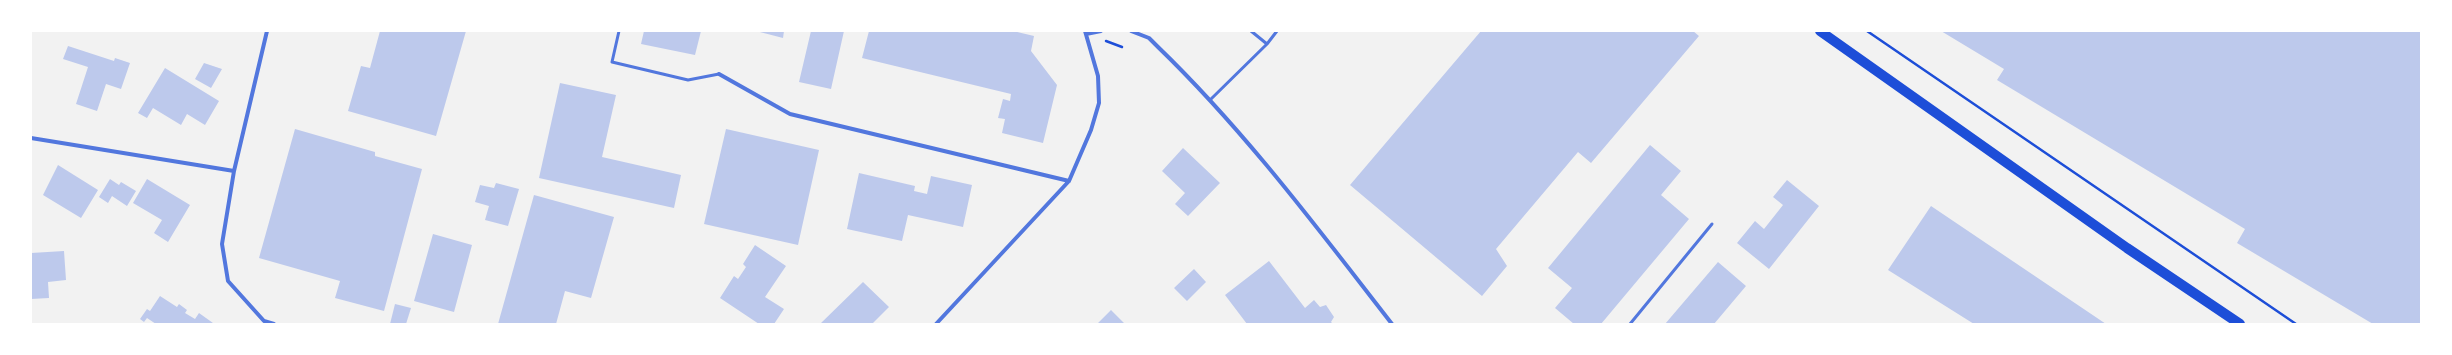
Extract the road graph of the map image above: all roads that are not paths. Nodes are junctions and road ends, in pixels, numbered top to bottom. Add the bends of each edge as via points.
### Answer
1 (267, 31) edge
2 (619, 31) edge
3 (1101, 31) edge
4 (1131, 31) edge
5 (1251, 31) edge
6 (1277, 31) edge
7 (1820, 31) edge
8 (1086, 32) edge
9 (1267, 44) junction
10 (719, 74) joint
11 (1210, 100) junction
12 (31, 138) edge
13 (234, 171) junction
14 (1069, 181) junction
15 (1712, 224) dead end
16 (274, 324) edge
17 (936, 324) edge
18 (1392, 324) edge
19 (1630, 324) edge
20 (2240, 324) edge

1 - 13 street
2 - 10 lane via 612,62 688,80
3 - 8 street
4 - 11 street via 1149,38
5 - 9 lane
6 - 9 lane
7 - 20 main road via 2127,248
8 - 14 street via 1098,76 1099,103 1091,130
9 - 11 lane
10 - 14 street via 790,114
11 - 18 street via 1333,248
12 - 13 street
13 - 16 street via 222,244 228,281 264,321
14 - 17 street
15 - 19 lane

